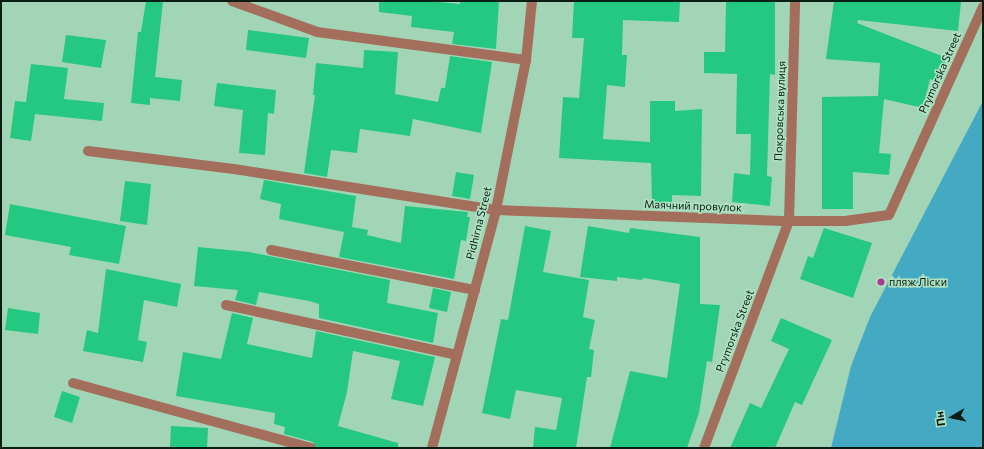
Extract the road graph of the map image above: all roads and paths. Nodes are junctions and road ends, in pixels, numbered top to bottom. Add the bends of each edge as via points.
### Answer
1 (232, 1) edge
2 (532, 1) edge
3 (795, 1) edge
4 (983, 7) edge
5 (526, 60) junction
6 (88, 151) dead end
7 (496, 210) junction
8 (889, 215) joint
9 (789, 222) junction
10 (271, 250) dead end
11 (475, 290) junction
12 (226, 304) dead end
13 (457, 355) junction
14 (73, 383) dead end
15 (311, 448) edge
16 (432, 448) edge
17 (704, 448) edge

1 - 5 street via 317,32
2 - 5 street, Pidhirna Street
3 - 9 street, Покровська вулиця
4 - 8 street, Prymorska Street
5 - 7 street, Pidhirna Street
6 - 7 street, Маячний провулок via 234,169
7 - 9 street, Маячний провулок
7 - 11 street, Pidhirna Street
8 - 9 street, Маячний провулок via 845,221
9 - 17 street, Prymorska Street
10 - 11 street
11 - 13 street, Pidhirna Street
12 - 13 street
13 - 16 street, Pidhirna Street
14 - 15 street

